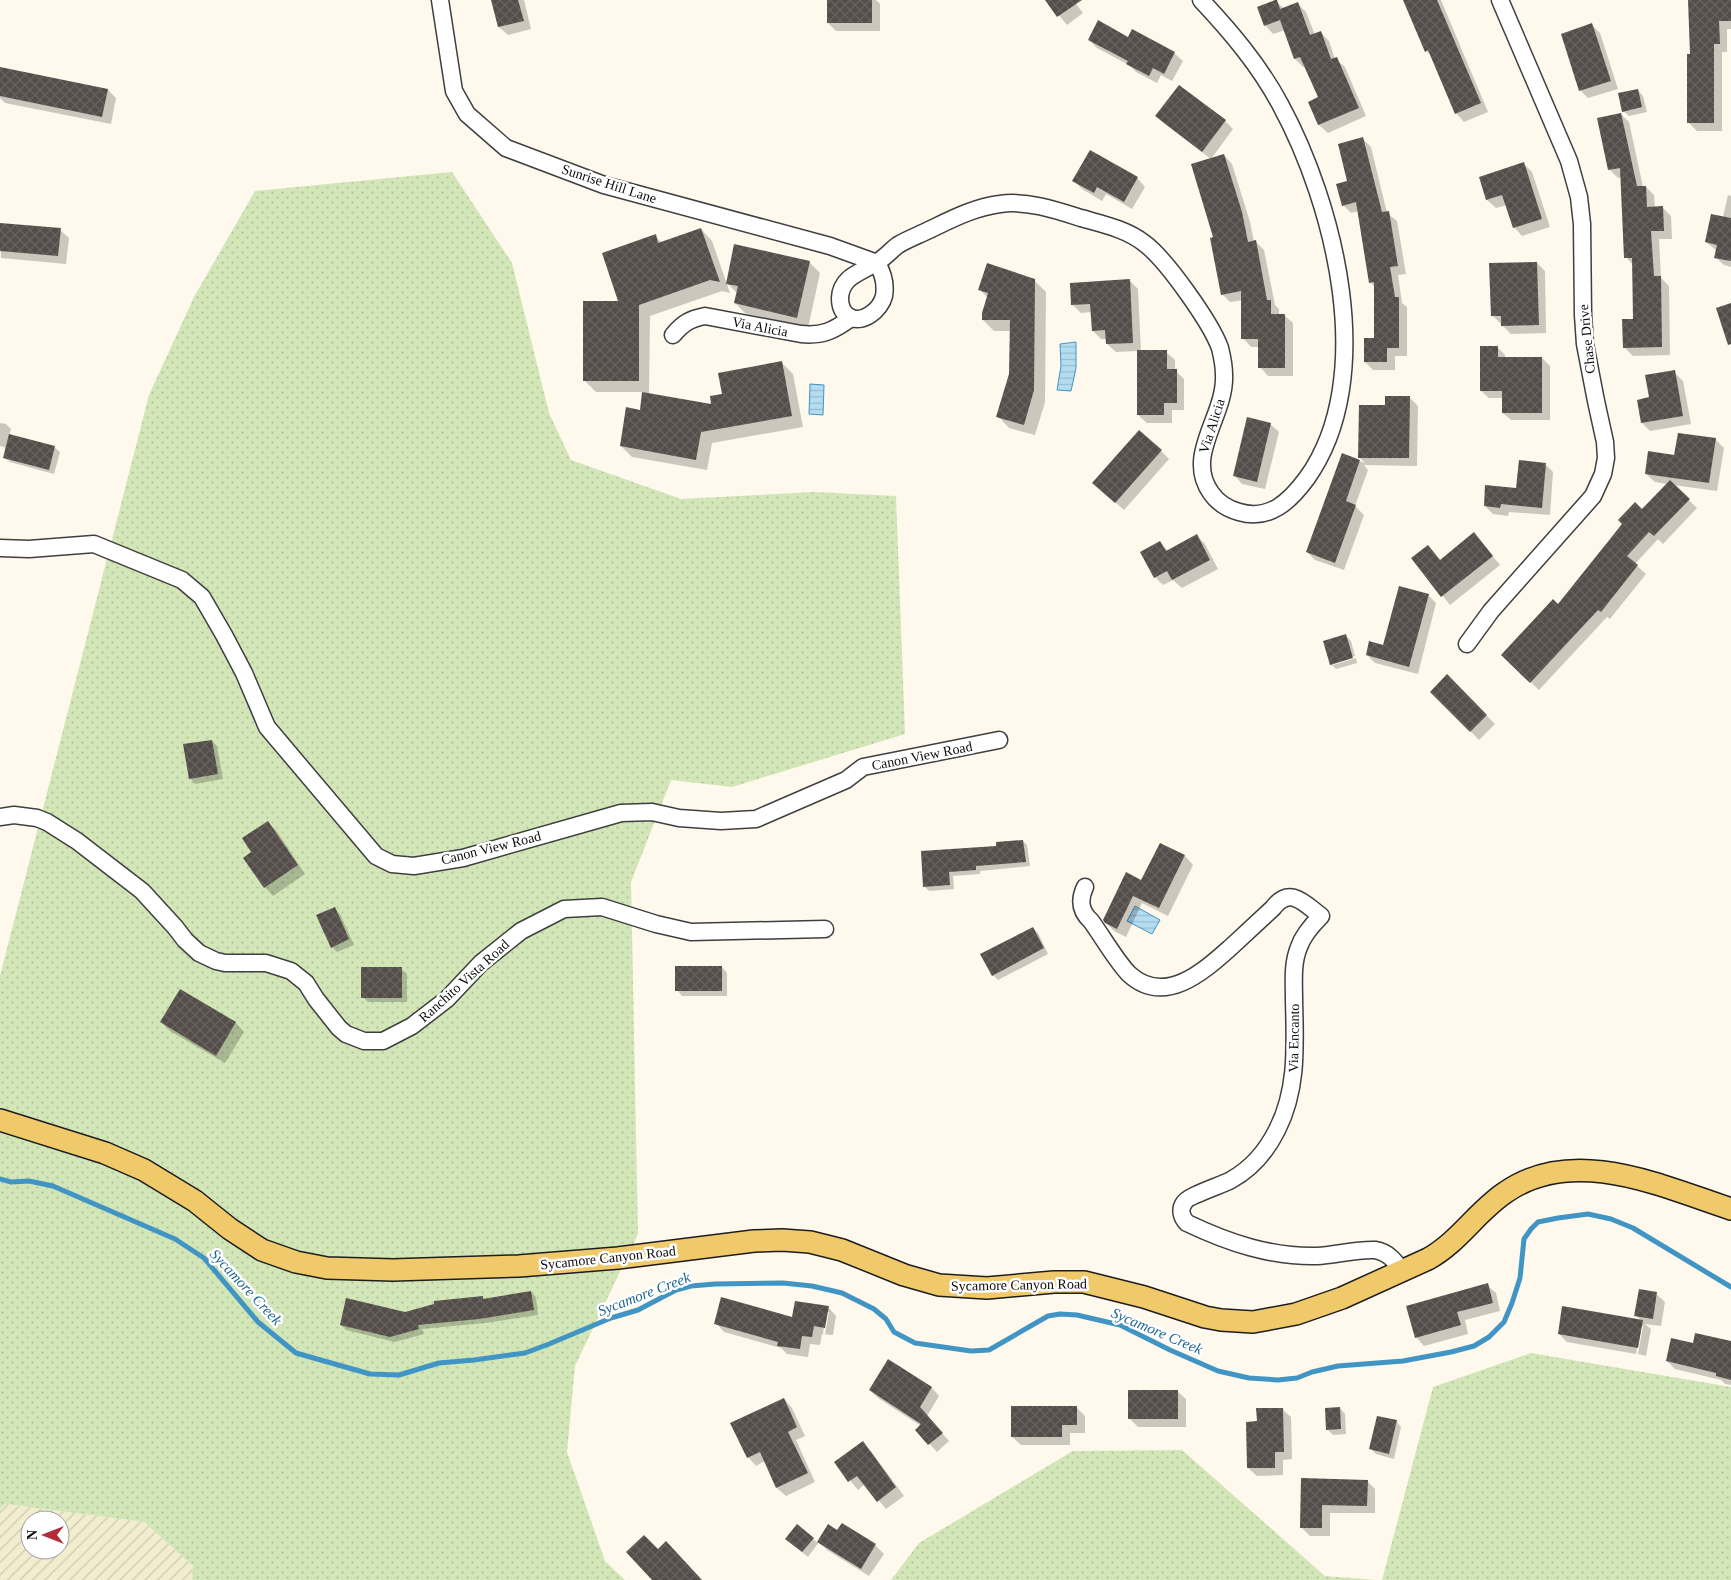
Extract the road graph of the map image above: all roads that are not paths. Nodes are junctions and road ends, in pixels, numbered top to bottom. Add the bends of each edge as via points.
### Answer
1 (440, 0) edge
2 (1201, 0) edge
3 (1500, 0) edge
4 (876, 263) junction
5 (851, 318) junction
6 (673, 335) dead end
7 (0, 548) edge
8 (1467, 644) dead end
9 (999, 740) dead end
10 (0, 817) edge
11 (1085, 887) dead end
12 (826, 929) dead end
13 (0, 1120) edge
14 (1731, 1208) edge
15 (1402, 1271) junction

1 - 4 street, Sunrise Hill Lane via 454,91 467,114 506,148 604,185 830,246
2 - 4 street, Via Alicia via 1258,68 1290,123 1315,181 1330,230 1338,272 1344,326 1339,404 1323,450 1284,504 1264,513 1243,514 1223,506 1209,490 1202,459 1223,393 1222,356 1210,328 1165,262 1145,243 1124,232 1077,217 1024,204 1004,203 976,209 900,244
3 - 8 street, Chase Drive via 1570,161 1579,197 1585,344 1606,458 1593,496 1492,610
4 - 5 street, Via Alicia via 842,286 840,306
4 - 5 street, Via Alicia via 884,282 880,305 869,316
5 - 6 street, Via Alicia via 830,332 814,335 705,316 682,324
7 - 9 street, Canon View Road via 94,544 182,580 202,597 224,635 267,727 376,856 392,864 414,866 463,858 621,813 652,812 721,821 756,819 846,780 864,767
10 - 12 street, Ranchito Vista Road via 37,818 77,841 142,891 199,953 216,961 266,963 291,972 306,984 339,1028 364,1041 383,1041 412,1026 447,999 481,964 521,931 564,909 602,907 691,932
11 - 15 street, Via Encanto via 1081,907 1085,916 1128,973 1151,986 1166,987 1198,975 1286,897 1299,899 1321,916 1308,929 1294,966 1295,1063 1290,1094 1277,1131 1250,1167 1233,1180 1189,1197 1181,1211 1187,1223 1218,1238 1250,1248 1317,1256 1375,1250 1386,1254
13 - 15 main road, Sycamore Canyon Road via 105,1153 144,1170 196,1201 262,1250 326,1268 488,1268 618,1258 754,1241 798,1241 842,1250 939,1286 987,1288 1084,1282 1205,1317 1238,1322 1265,1321 1296,1314 1358,1292
14 - 15 main road, Sycamore Canyon Road via 1637,1178 1604,1172 1556,1171 1504,1193 1439,1253

